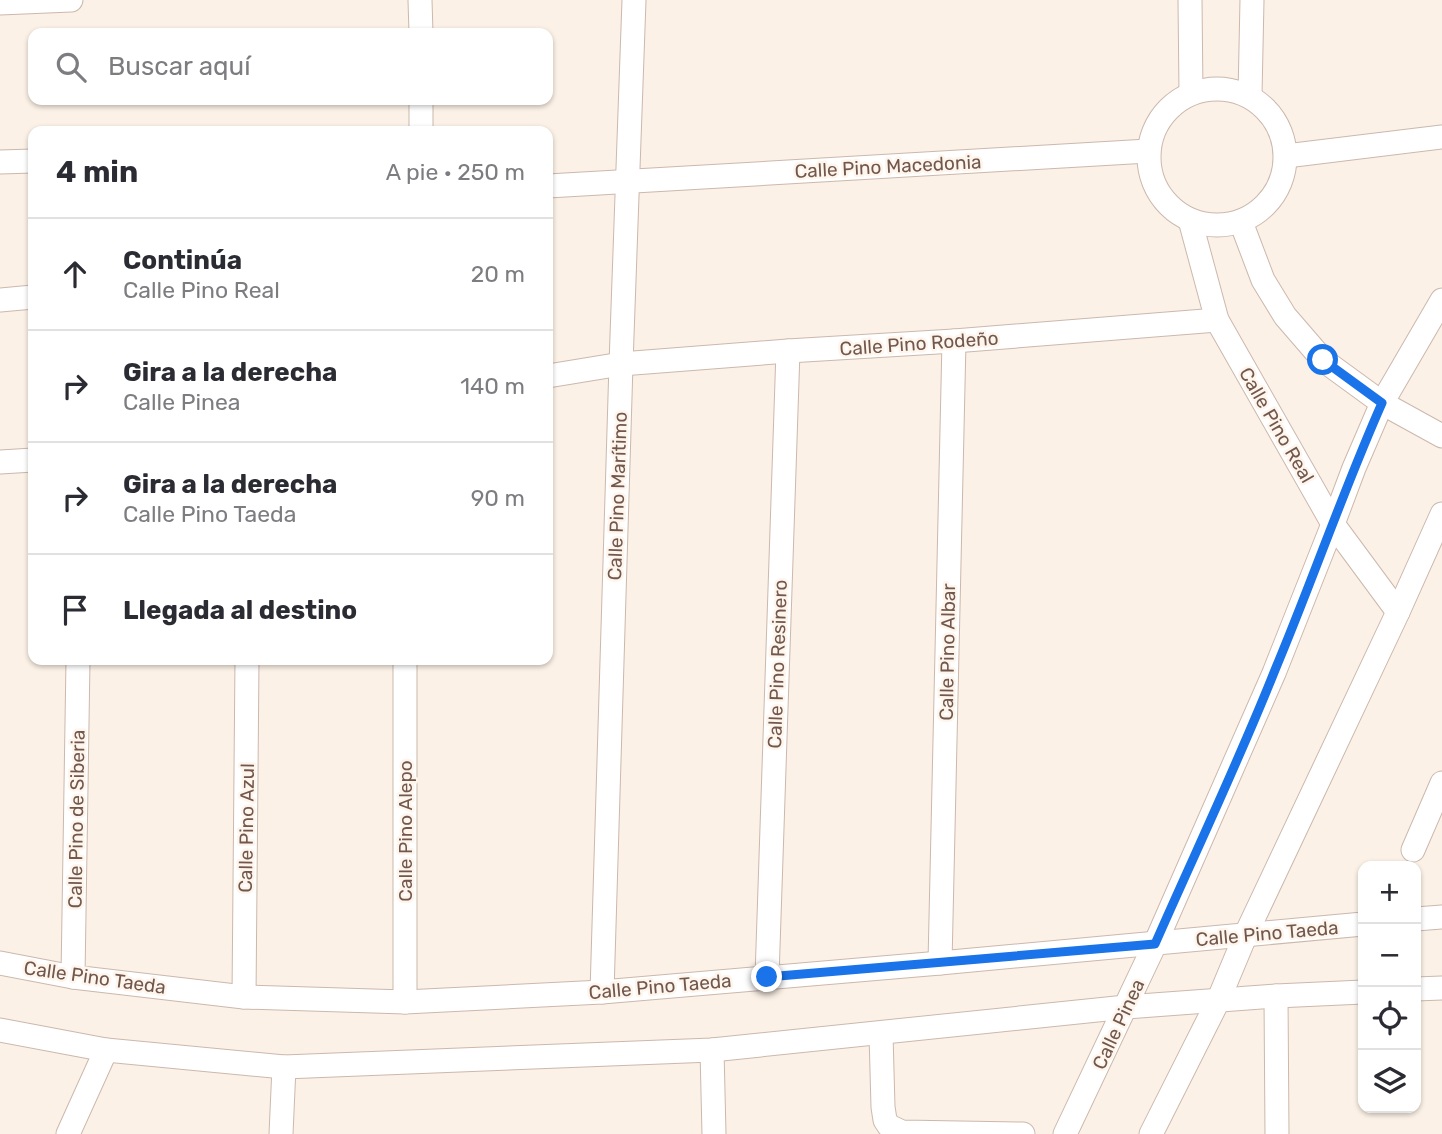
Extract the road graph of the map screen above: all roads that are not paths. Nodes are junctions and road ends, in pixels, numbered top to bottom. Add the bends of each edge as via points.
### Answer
1 (71, 0) edge
2 (420, 0) edge
3 (634, 0) edge
4 (1190, 0) edge
5 (1252, 0) edge
6 (0, 3) edge
7 (421, 28) edge
8 (1191, 93) junction
9 (1250, 95) junction
10 (421, 105) edge
11 (421, 126) edge
12 (1442, 137) edge
13 (1148, 151) junction
14 (1286, 156) junction
15 (0, 162) edge
16 (28, 162) edge
17 (627, 180) junction
18 (553, 186) edge
19 (1190, 220) junction
20 (1241, 222) junction
21 (28, 297) edge
22 (0, 300) edge
23 (1442, 300) edge
24 (1217, 320) junction
25 (954, 341) junction
26 (788, 351) junction
27 (621, 364) junction
28 (553, 375) edge
29 (1382, 403) junction
30 (1442, 436) edge
31 (28, 460) edge
32 (0, 462) edge
33 (1442, 514) edge
34 (1333, 524) junction
35 (1398, 612) junction
36 (78, 665) edge
37 (247, 665) edge
38 (405, 665) edge
39 (1440, 791) edge
40 (1413, 850) dead end
41 (1442, 917) edge
42 (1421, 919) edge
43 (1358, 924) edge
44 (1246, 934) junction
45 (1155, 944) junction
46 (0, 962) edge
47 (940, 963) junction
48 (73, 977) junction
49 (767, 977) junction
50 (1442, 988) edge
51 (1421, 989) edge
52 (602, 992) junction
53 (1358, 992) edge
54 (1276, 996) junction
55 (244, 997) junction
56 (1218, 1001) junction
57 (405, 1002) junction
58 (1126, 1007) junction
59 (0, 1030) edge
60 (881, 1034) junction
61 (106, 1050) junction
62 (712, 1051) junction
63 (284, 1067) junction
64 (68, 1134) edge
65 (281, 1134) edge
66 (714, 1134) edge
67 (1023, 1134) edge
68 (1065, 1134) edge
69 (1151, 1134) edge
70 (1277, 1134) edge

1 - 6 street
2 - 7 street
3 - 17 street, Calle Pino Marítimo
4 - 8 street
5 - 9 street
8 - 9 street via 1231,89
8 - 13 street via 1161,116
9 - 14 street via 1273,117
10 - 11 street
12 - 14 street
13 - 17 street, Calle Pino Macedonia
13 - 19 street via 1157,192 1171,209
14 - 20 street via 1274,196
15 - 16 street
17 - 18 street, Calle Pino Macedonia
17 - 27 street, Calle Pino Marítimo
19 - 20 street via 1215,226
19 - 24 street, Calle Pino Real
20 - 29 street via 1262,280 1285,316 1323,360
21 - 22 street
23 - 29 street, Calle Pinea
24 - 25 street, Calle Pino Rodeño
24 - 34 street, Calle Pino Real
25 - 26 street, Calle Pino Rodeño
25 - 47 street, Calle Pino Albar
26 - 27 street, Calle Pino Rodeño
26 - 49 street, Calle Pino Resinero
27 - 28 street, Calle Pino Rodeño
27 - 52 street, Calle Pino Marítimo
29 - 30 street
29 - 34 street, Calle Pinea
31 - 32 street
33 - 35 street
34 - 35 street, Calle Pino Real
34 - 45 street, Calle Pinea via 1274,673
35 - 44 street
36 - 48 street, Calle Pino de Siberia
37 - 55 street, Calle Pino Azul
38 - 57 street, Calle Pino Alepo
39 - 40 street
41 - 42 street
43 - 44 street, Calle Pino Taeda
44 - 45 street, Calle Pino Taeda
44 - 56 street
45 - 47 street, Calle Pino Taeda
45 - 58 street, Calle Pinea
46 - 48 street, Calle Pino Taeda
47 - 49 street, Calle Pino Taeda
48 - 55 street, Calle Pino Taeda
49 - 52 street, Calle Pino Taeda
50 - 51 street
52 - 57 street, Calle Pino Taeda
53 - 54 street
54 - 56 street
54 - 70 street
55 - 57 street, Calle Pino Taeda
56 - 58 street
56 - 69 street
58 - 60 street
58 - 68 street, Calle Pinea
59 - 61 street
60 - 62 street
60 - 67 street via 883,1107 890,1126 902,1132
61 - 63 street
61 - 64 street
62 - 63 street
62 - 66 street
63 - 65 street

